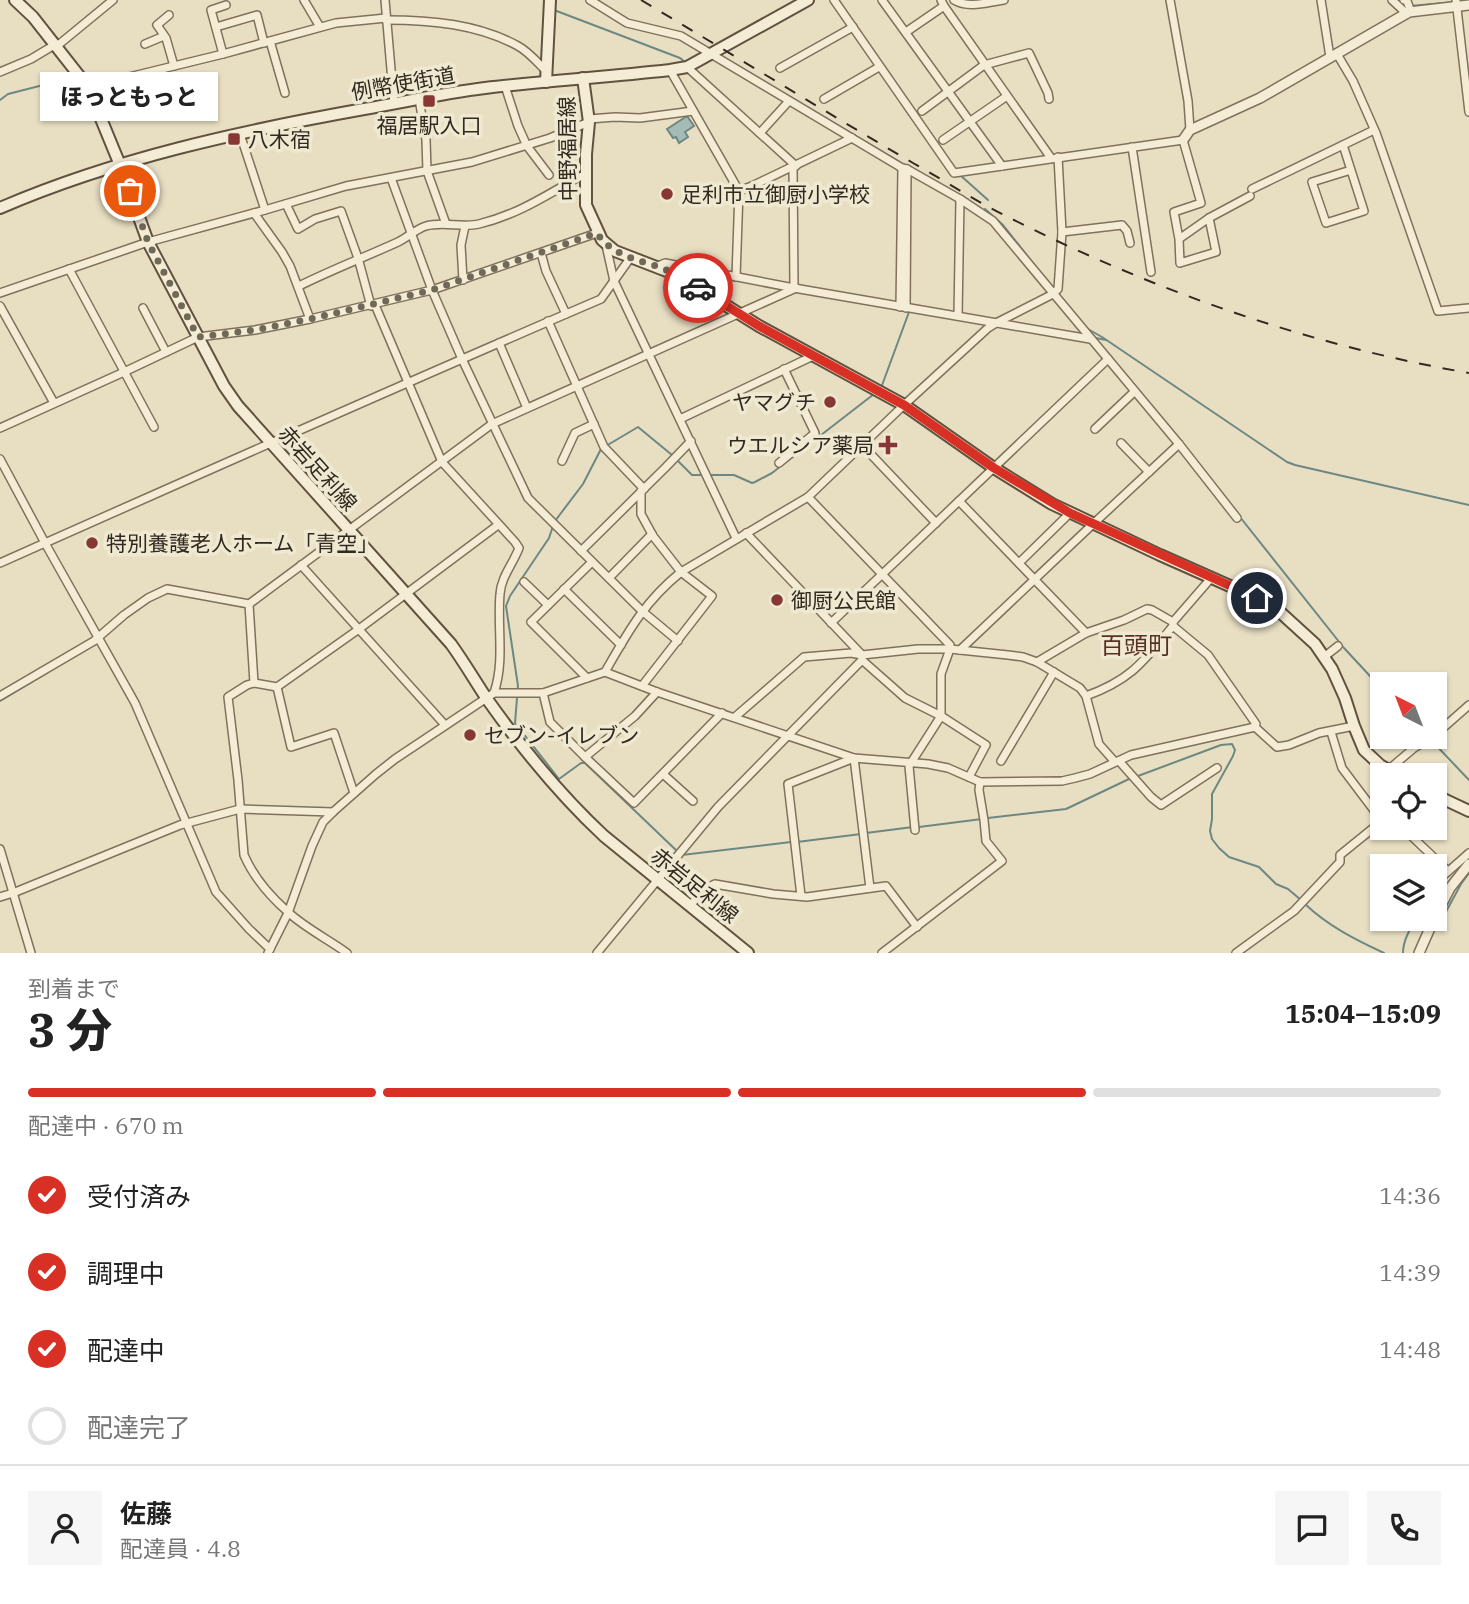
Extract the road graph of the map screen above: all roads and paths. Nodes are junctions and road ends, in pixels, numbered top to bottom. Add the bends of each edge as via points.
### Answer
1 (15, 0) edge
2 (113, 0) edge
3 (304, 0) edge
4 (385, 0) edge
5 (550, 0) edge
6 (590, 0) edge
7 (808, 0) edge
8 (834, 0) edge
9 (883, 0) edge
10 (954, 0) edge
11 (1004, 0) edge
12 (1170, 0) edge
13 (1321, 0) edge
14 (1392, 0) edge
15 (1404, 0) edge
16 (942, 3) edge
17 (1456, 3) edge
18 (226, 5) dead end
19 (1469, 5) edge
20 (1409, 13) junction
21 (169, 15) dead end
22 (386, 19) junction
23 (216, 27) junction
24 (320, 27) junction
25 (853, 27) junction
26 (906, 32) junction
27 (164, 36) junction
28 (267, 42) junction
29 (145, 44) dead end
30 (56, 45) junction
31 (223, 54) junction
32 (710, 55) junction
33 (1334, 55) junction
34 (984, 65) junction
35 (174, 66) junction
36 (687, 67) junction
37 (879, 67) junction
38 (780, 68) dead end
39 (670, 71) junction
40 (0, 72) edge
41 (546, 76) junction
42 (583, 78) junction
43 (505, 86) junction
44 (88, 87) junction
45 (948, 92) junction
46 (285, 93) dead end
47 (1007, 96) junction
48 (419, 99) junction
49 (824, 99) dead end
50 (1049, 99) dead end
51 (789, 101) junction
52 (394, 104) junction
53 (693, 111) junction
54 (922, 111) dead end
55 (1469, 112) edge
56 (589, 121) junction
57 (970, 122) junction
58 (1191, 130) junction
59 (1374, 130) junction
60 (760, 133) junction
61 (240, 134) junction
62 (852, 138) junction
63 (943, 140) dead end
64 (1183, 140) junction
65 (1343, 145) junction
66 (527, 146) junction
67 (1132, 147) junction
68 (1054, 158) junction
69 (120, 165) junction
70 (794, 166) junction
71 (1002, 166) junction
72 (905, 168) junction
73 (1351, 170) junction
74 (427, 171) junction
75 (549, 176) dead end
76 (585, 176) junction
77 (391, 178) junction
78 (739, 191) junction
79 (960, 199) junction
80 (286, 204) junction
81 (0, 208) edge
82 (265, 210) junction
83 (254, 213) junction
84 (1209, 218) junction
85 (446, 224) junction
86 (465, 226) junction
87 (1062, 232) junction
88 (597, 233) junction
89 (413, 234) junction
90 (1179, 239) junction
91 (148, 242) junction
92 (1130, 243) dead end
93 (606, 245) junction
94 (541, 253) junction
95 (631, 257) junction
96 (358, 258) junction
97 (657, 266) junction
98 (69, 269) junction
99 (1151, 272) dead end
100 (736, 277) junction
101 (463, 280) junction
102 (614, 281) junction
103 (299, 286) junction
104 (795, 288) junction
105 (432, 290) junction
106 (0, 293) edge
107 (1053, 294) junction
108 (373, 305) junction
109 (0, 306) edge
110 (903, 307) junction
111 (143, 308) dead end
112 (1469, 308) edge
113 (566, 314) junction
114 (740, 314) junction
115 (958, 316) junction
116 (310, 319) junction
117 (548, 321) junction
118 (996, 323) junction
119 (198, 337) junction
120 (1091, 340) junction
121 (499, 343) junction
122 (166, 352) junction
123 (650, 355) junction
124 (813, 356) junction
125 (462, 359) junction
126 (1108, 359) junction
127 (784, 369) junction
128 (124, 372) junction
129 (408, 382) junction
130 (577, 386) junction
131 (1134, 392) junction
132 (54, 403) junction
133 (904, 405) junction
134 (527, 408) junction
135 (680, 419) junction
136 (492, 424) junction
137 (594, 424) junction
138 (154, 427) dead end
139 (0, 428) edge
140 (1095, 429) dead end
141 (691, 441) junction
142 (270, 442) junction
143 (1121, 443) dead end
144 (1179, 444) junction
145 (862, 446) junction
146 (0, 458) edge
147 (562, 461) dead end
148 (442, 462) junction
149 (779, 463) dead end
150 (994, 468) junction
151 (1149, 472) junction
152 (643, 490) junction
153 (808, 497) junction
154 (959, 501) junction
155 (1070, 513) junction
156 (1237, 518) dead end
157 (936, 523) junction
158 (1093, 524) junction
159 (498, 525) junction
160 (349, 530) junction
161 (746, 533) junction
162 (652, 534) junction
163 (736, 538) junction
164 (45, 543) junction
165 (581, 551) junction
166 (592, 562) junction
167 (0, 563) edge
168 (1019, 563) junction
169 (301, 565) junction
170 (681, 572) junction
171 (882, 575) junction
172 (1212, 577) junction
173 (608, 578) junction
174 (1035, 579) junction
175 (524, 582) dead end
176 (564, 589) junction
177 (406, 594) junction
178 (249, 604) junction
179 (548, 605) junction
180 (642, 611) junction
181 (831, 623) junction
182 (1173, 624) junction
183 (359, 629) junction
184 (1086, 633) junction
185 (98, 639) junction
186 (677, 641) junction
187 (621, 645) junction
188 (1338, 646) dead end
189 (950, 649) junction
190 (960, 650) junction
191 (1324, 657) junction
192 (862, 658) junction
193 (1037, 662) junction
194 (604, 672) junction
195 (1054, 672) junction
196 (587, 678) junction
197 (254, 682) junction
198 (642, 686) junction
199 (277, 687) junction
200 (657, 692) junction
201 (543, 693) junction
202 (490, 695) junction
203 (0, 696) edge
204 (1086, 696) junction
205 (1469, 705) edge
206 (722, 713) junction
207 (941, 716) junction
208 (735, 717) junction
209 (1447, 724) edge
210 (445, 725) junction
211 (1354, 726) junction
212 (1255, 727) junction
213 (1331, 732) junction
214 (789, 736) junction
215 (1413, 749) edge
216 (584, 757) junction
217 (854, 758) junction
218 (1001, 761) dead end
219 (1117, 762) junction
220 (910, 763) junction
221 (1379, 763) edge
222 (1401, 763) edge
223 (1217, 768) dead end
224 (663, 774) junction
225 (969, 778) junction
226 (980, 782) junction
227 (354, 793) junction
228 (693, 801) dead end
229 (1447, 801) edge
230 (1370, 805) edge
231 (240, 809) junction
232 (1469, 811) edge
233 (333, 812) junction
234 (187, 824) junction
235 (915, 827) dead end
236 (1370, 831) edge
237 (1416, 840) edge
238 (0, 849) edge
239 (1469, 853) edge
240 (1469, 864) edge
241 (1448, 871) joint
242 (659, 880) junction
243 (870, 888) junction
244 (13, 893) junction
245 (1447, 893) edge
246 (801, 896) junction
247 (0, 897) edge
248 (690, 905) junction
249 (288, 913) junction
250 (917, 927) junction
251 (1428, 931) edge
252 (269, 951) edge
253 (31, 953) edge
254 (347, 953) edge
255 (597, 953) edge
256 (748, 953) edge
257 (882, 953) edge
258 (1236, 953) edge
259 (1419, 953) edge

1 - 30 main road, 赤岩足利線
2 - 30 street
3 - 24 street
4 - 22 street
5 - 41 main road
6 - 32 street via 627,23 681,36
7 - 32 main road, 例幣使街道
8 - 25 street
9 - 26 street
10 - 11 street via 968,5
12 - 58 street
13 - 33 street
14 - 20 street
15 - 20 street
16 - 26 street
16 - 34 street
17 - 19 street
17 - 20 street
17 - 55 street
18 - 23 street via 211,10
20 - 33 street
21 - 27 street via 157,25
22 - 24 street
22 - 41 street via 480,31 518,46
22 - 52 street
23 - 28 street via 257,15
23 - 31 street
24 - 28 street
25 - 37 street
25 - 38 street
26 - 45 street
27 - 29 street
27 - 35 street
28 - 31 street
28 - 46 street
30 - 40 street
30 - 44 main road, 赤岩足利線
31 - 35 street
32 - 36 main road, 例幣使街道
32 - 51 street
33 - 58 street via 1260,98
33 - 59 street via 1353,80
34 - 45 street
34 - 47 street
34 - 50 street via 1029,53
35 - 44 street
36 - 39 main road, 例幣使街道
36 - 60 street
37 - 49 street
37 - 71 street via 954,173
39 - 42 main road, 例幣使街道
39 - 53 street
41 - 42 main road, 例幣使街道
41 - 43 main road, 例幣使街道
42 - 56 main road, 中野福居線
43 - 48 main road, 例幣使街道
43 - 66 street
44 - 69 main road, 赤岩足利線
45 - 54 street
45 - 57 street
47 - 57 street
47 - 68 street
48 - 52 main road, 例幣使街道
48 - 74 street
51 - 60 street
51 - 62 street
52 - 61 main road, 例幣使街道
53 - 56 street
53 - 78 street
56 - 66 street
56 - 76 main road, 中野福居線
57 - 63 street
57 - 71 street
58 - 64 street
59 - 65 street
59 - 112 street via 1438,311
60 - 70 street
61 - 69 main road, 例幣使街道
61 - 82 street
62 - 70 street
62 - 72 street
64 - 67 street
64 - 90 street via 1201,203 1174,212
65 - 73 street
65 - 84 street
66 - 74 street
66 - 75 street
67 - 68 street
67 - 99 street
68 - 71 street
68 - 87 street
69 - 81 main road, 例幣使街道
69 - 91 main road, 赤岩足利線
70 - 78 street
70 - 104 street
72 - 79 street
72 - 110 street
73 - 73 street via 1364,211 1326,223 1312,182
74 - 77 street
74 - 85 street
76 - 86 street via 520,211
76 - 88 main road, 中野福居線 via 586,205
77 - 80 street
77 - 89 street
78 - 100 street
79 - 107 street via 1000,227
79 - 115 street
80 - 82 street
80 - 96 street via 298,229 341,211
82 - 83 street
83 - 91 street
83 - 103 street
84 - 90 street
84 - 90 street via 1216,252 1180,263
85 - 86 street
85 - 89 street via 425,226
86 - 101 street via 460,245
87 - 92 street via 1122,225
87 - 107 street via 1058,289
88 - 93 main road, 中野福居線
88 - 94 street
89 - 96 street
89 - 105 street
91 - 98 street
91 - 119 main road, 赤岩足利線
93 - 95 main road, 中野福居線
93 - 102 street
94 - 101 street
94 - 113 street
95 - 97 main road, 中野福居線
95 - 102 street
96 - 103 street
96 - 108 street
97 - 100 street via 665,263
97 - 114 main road, 中野福居線
98 - 106 street
98 - 128 street
100 - 104 street
101 - 105 street
102 - 113 street via 601,299
102 - 123 street
103 - 116 street
104 - 110 street
104 - 114 street
105 - 108 street
105 - 125 street
107 - 118 street
107 - 120 street
108 - 116 street
108 - 129 street
109 - 132 street
110 - 115 street
111 - 122 street
113 - 117 street
114 - 123 street
114 - 124 main road, 中野福居線
115 - 118 street
116 - 119 street
117 - 121 street
117 - 130 street
118 - 120 street
118 - 133 street
119 - 122 street
119 - 142 main road, 赤岩足利線 via 238,406
120 - 126 street
121 - 125 street
121 - 134 street
122 - 128 street
123 - 130 street
123 - 135 street
124 - 127 street
124 - 133 main road, 中野福居線
125 - 129 street
125 - 136 street
126 - 131 street
126 - 150 street
127 - 135 street
127 - 149 street via 815,433
128 - 132 street
128 - 138 street
129 - 142 street
129 - 148 street
130 - 134 street
130 - 137 street
131 - 140 street
131 - 144 street
132 - 139 street
133 - 145 street
133 - 150 main road, 中野福居線
134 - 136 street
135 - 141 street
136 - 148 street
136 - 165 street via 528,498
137 - 147 street via 575,433
137 - 152 street via 604,447
141 - 152 street
141 - 163 street
142 - 160 main road, 赤岩足利線
142 - 164 street
143 - 151 street
144 - 151 street
144 - 156 street
145 - 153 street
145 - 157 street
146 - 164 street
148 - 159 street
148 - 160 street
150 - 154 street
150 - 155 main road, 中野福居線
151 - 158 street
152 - 162 street via 641,514
152 - 165 street
153 - 161 street
153 - 171 street
154 - 157 street
154 - 168 street
155 - 158 main road, 中野福居線
155 - 168 street
157 - 171 street
158 - 172 main road, 中野福居線
158 - 174 street
159 - 177 street
159 - 202 street via 519,548 500,593 501,664
160 - 169 street
160 - 177 main road, 赤岩足利線
161 - 163 street
161 - 181 street
162 - 170 street
162 - 173 street
163 - 170 street
164 - 167 street
164 - 185 street
165 - 166 street
166 - 173 street
166 - 176 street
168 - 174 street
169 - 178 street
169 - 183 street
170 - 180 street
170 - 186 street via 712,596
171 - 181 street
171 - 189 street
172 - 182 street
172 - 191 main road, 中野福居線 via 1281,613
173 - 180 street
174 - 184 street
174 - 190 street
175 - 179 street
176 - 179 street
176 - 187 street
177 - 183 street
177 - 202 main road, 赤岩足利線
178 - 185 street via 167,589 124,615
178 - 197 street
179 - 196 street via 531,622
180 - 186 street
180 - 187 street
181 - 192 street
182 - 184 street via 1147,609
182 - 204 street via 1139,667
182 - 212 street via 1209,654
183 - 199 street
183 - 210 street
184 - 193 street
185 - 203 street
185 - 234 street via 135,702
186 - 198 street
187 - 194 street
188 - 191 street
189 - 190 street
189 - 192 street
189 - 207 street via 941,674
190 - 193 street
191 - 211 main road, 中野福居線
192 - 207 street via 905,698
192 - 208 street via 851,653 804,657
192 - 214 street
193 - 195 street
194 - 196 street
194 - 198 street
195 - 204 street
195 - 218 street
196 - 201 street
197 - 199 street
197 - 231 street via 228,697
198 - 200 street
199 - 227 street via 291,747 334,733
200 - 206 street
200 - 216 street
201 - 202 street
201 - 216 street via 550,722
202 - 210 street
202 - 242 main road, 赤岩足利線 via 520,742 584,817
204 - 219 street via 1099,744
205 - 209 street
206 - 208 street
206 - 224 street
207 - 220 street
207 - 225 street via 986,745
208 - 214 street
210 - 227 street
211 - 213 street
211 - 221 main road, 中野福居線 via 1364,750
212 - 213 street via 1277,747
212 - 219 street
213 - 230 street via 1342,768
214 - 217 street
214 - 242 street via 718,807
215 - 222 street
216 - 224 street via 634,803
217 - 220 street
217 - 243 street
217 - 246 street via 788,784
219 - 223 street via 1161,805
219 - 226 street via 1062,780
220 - 225 street via 948,768
220 - 235 street
224 - 228 street
225 - 226 street
226 - 250 street via 986,841 1002,861
227 - 233 street
229 - 232 main road
231 - 233 street
231 - 234 street
231 - 249 street via 246,859
233 - 249 street via 317,834
234 - 244 street
234 - 252 street via 216,892
236 - 258 street via 1340,855 1340,862 1293,911
237 - 241 street
238 - 244 street
239 - 241 street
240 - 245 street
242 - 248 main road, 赤岩足利線
242 - 255 street
243 - 246 street
243 - 250 street via 886,886
244 - 247 street
244 - 253 street
246 - 248 street via 715,884
248 - 256 main road, 赤岩足利線
249 - 252 street
249 - 254 street
250 - 257 street
251 - 259 street

